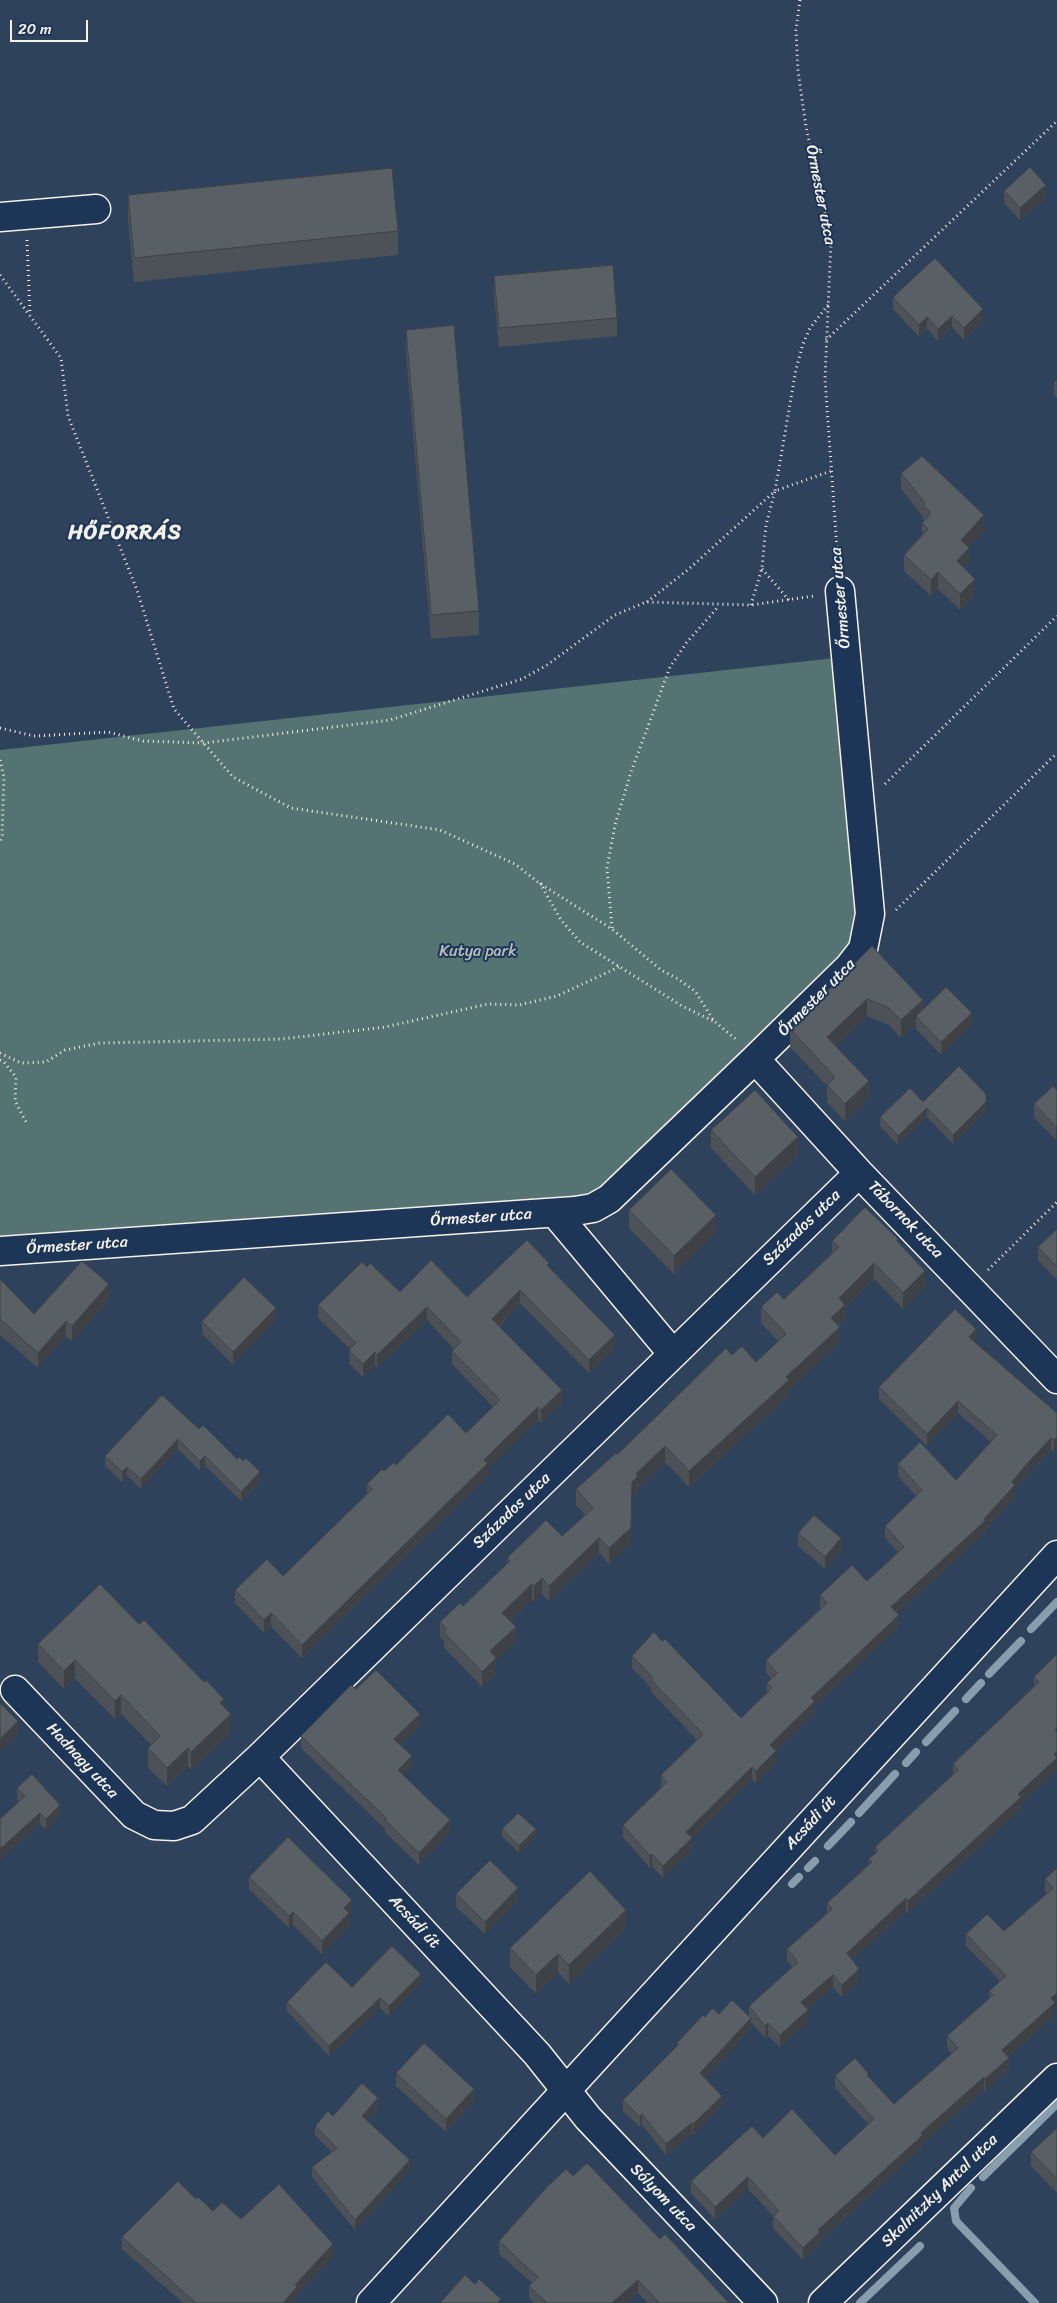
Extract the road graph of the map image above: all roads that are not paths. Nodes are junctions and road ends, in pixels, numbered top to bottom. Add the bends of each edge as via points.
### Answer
1 (96, 209) dead end
2 (13, 216) edge
3 (840, 591) road end
4 (755, 1059) junction
5 (859, 1173) junction
6 (555, 1213) junction
7 (0, 1251) edge
8 (673, 1354) junction
9 (1057, 1379) edge
10 (1057, 1555) edge
11 (15, 1690) dead end
12 (260, 1757) junction
13 (154, 1825) joint
14 (1057, 2078) edge
15 (565, 2091) junction
16 (371, 2303) edge
17 (763, 2303) edge
18 (823, 2303) edge

1 - 2 street
3 - 4 street, Őrmester utca via 870,914 867,938 857,958
4 - 5 street, Tábornok utca
4 - 6 street, Őrmester utca via 609,1199 593,1208
5 - 8 street, Százados utca
5 - 9 street, Tábornok utca
6 - 7 street, Őrmester utca
6 - 8 street
8 - 12 street, Százados utca
10 - 15 street, Acsádi út
11 - 13 street, Hadnagy utca via 134,1815
12 - 13 street, Százados utca via 192,1820 174,1826
12 - 15 street, Acsádi út via 537,2054
14 - 18 street, Skalnitzky Antal utca
15 - 16 street, Acsádi út
15 - 17 street, Sólyom utca

